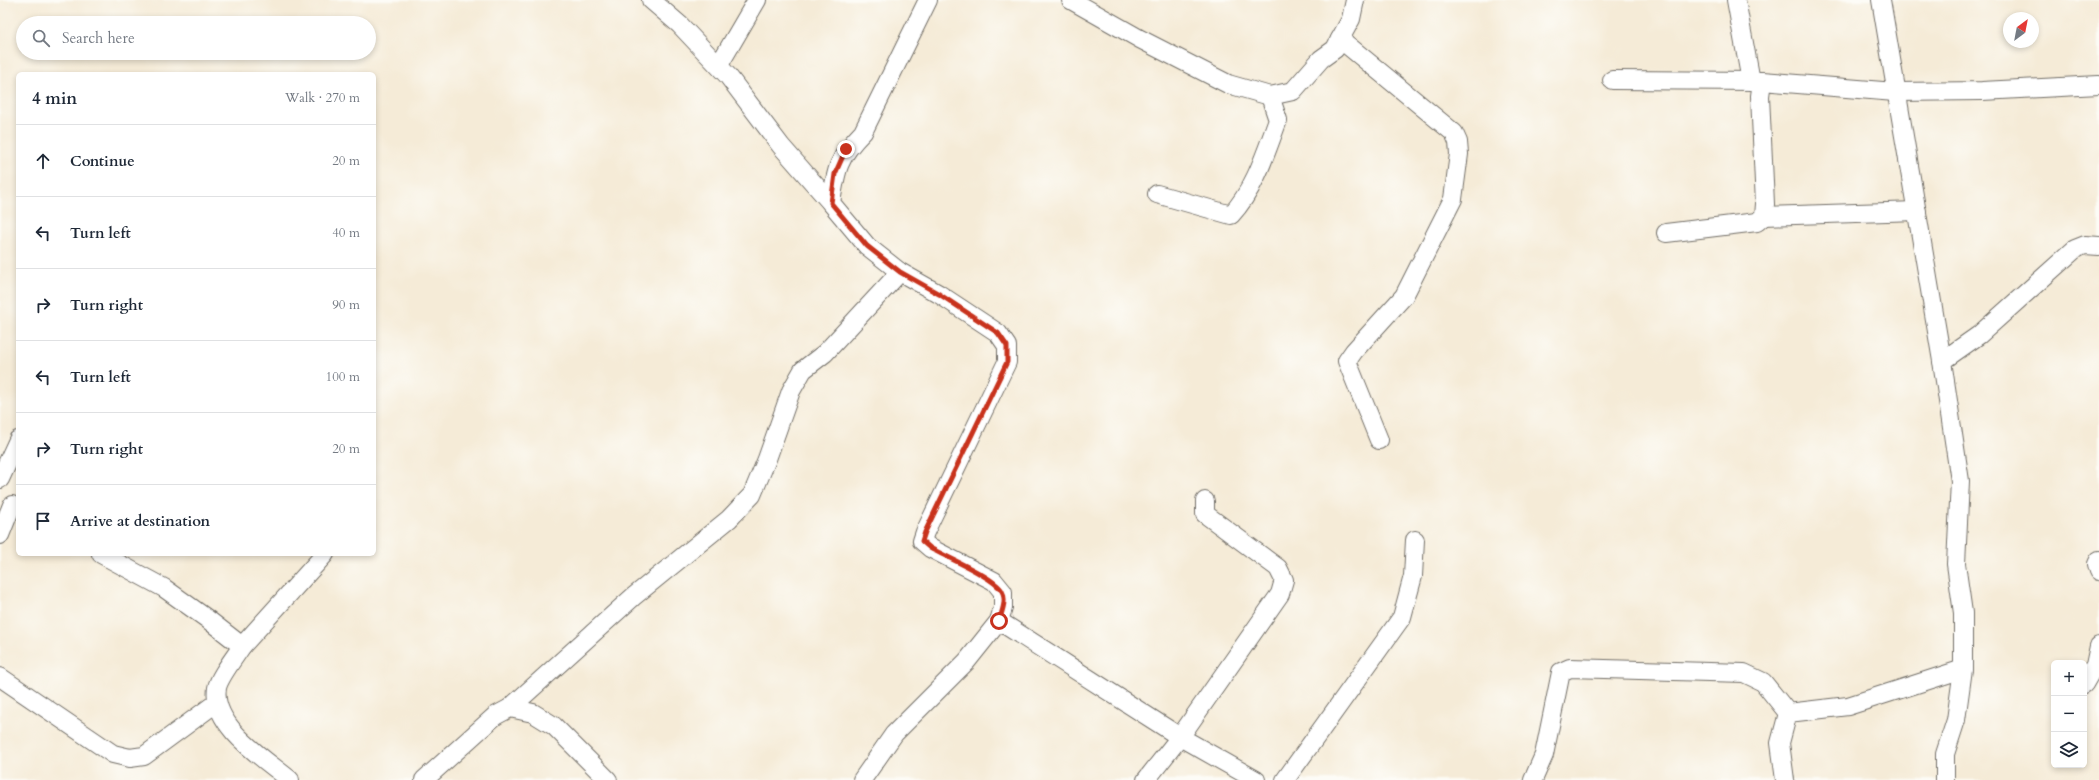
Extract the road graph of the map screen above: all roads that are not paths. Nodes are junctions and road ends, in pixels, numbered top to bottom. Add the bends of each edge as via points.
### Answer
1 (651, 0) edge
2 (757, 0) edge
3 (928, 0) edge
4 (1071, 0) edge
5 (1355, 0) edge
6 (1736, 0) edge
7 (1881, 0) edge
8 (1340, 39) junction
9 (719, 66) junction
10 (1612, 80) dead end
11 (1757, 81) junction
12 (2099, 85) edge
13 (1293, 90) junction
14 (1895, 92) junction
15 (1270, 96) junction
16 (1278, 120) junction
17 (1157, 194) dead end
18 (831, 203) junction
19 (1917, 211) junction
20 (1764, 216) junction
21 (1666, 233) dead end
22 (2099, 246) edge
23 (900, 272) junction
24 (1942, 362) junction
25 (1379, 440) dead end
26 (16, 444) edge
27 (0, 479) edge
28 (1205, 501) dead end
29 (10, 504) edge
30 (0, 535) edge
31 (1415, 540) dead end
32 (105, 556) edge
33 (323, 556) edge
34 (2099, 560) edge
35 (2099, 571) edge
36 (999, 621) junction
37 (242, 646) junction
38 (2099, 646) edge
39 (1963, 669) junction
40 (0, 677) edge
41 (2087, 679) edge
42 (216, 703) junction
43 (510, 708) junction
44 (1788, 713) junction
45 (1180, 737) junction
46 (290, 780) edge
47 (424, 780) edge
48 (608, 780) edge
49 (862, 780) edge
50 (1146, 780) edge
51 (1256, 780) edge
52 (1285, 780) edge
53 (1533, 780) edge
54 (1785, 780) edge
55 (1945, 780) edge

1 - 9 street via 680,25
2 - 9 street
3 - 18 street via 863,132 846,149 835,174
4 - 15 street via 1228,84
5 - 8 street via 1351,19
6 - 11 street
7 - 14 street
8 - 13 street via 1334,49 1321,59
8 - 25 street via 1454,133 1458,142 1459,154 1453,199 1404,296 1347,361
9 - 18 street
10 - 11 street
11 - 14 street
11 - 20 street via 1760,96
12 - 14 street
13 - 15 street
13 - 16 street
14 - 19 street
15 - 16 street
16 - 17 street via 1261,166 1239,206 1231,215
18 - 23 street via 867,246
19 - 20 street
19 - 24 street
20 - 21 street via 1757,222
22 - 24 street via 2085,245 2075,249 1979,335
23 - 36 street via 998,333 1007,346 1007,362 922,541 930,548 994,581 1003,592 1004,608
23 - 43 street via 825,353 803,370 791,391 752,495 729,519 633,597
24 - 39 street via 1960,481 1956,564 1963,613
26 - 27 street
28 - 45 street via 1205,514 1278,568 1284,580 1280,594
29 - 30 street
31 - 52 street via 1413,576 1402,617
32 - 37 street via 164,588
33 - 37 street
34 - 35 street
36 - 45 street
36 - 49 street via 967,661 894,734
37 - 42 street via 217,687
38 - 41 street via 2095,665
39 - 44 street via 1848,706
39 - 55 street via 1956,720 1945,754
40 - 42 street via 113,754 130,758 144,756
42 - 46 street via 224,720 237,735
43 - 47 street via 495,716
43 - 48 street via 533,713 554,726
44 - 53 street via 1764,682 1744,673 1570,668 1561,672 1544,754
44 - 54 street via 1780,743
45 - 50 street
45 - 51 street

